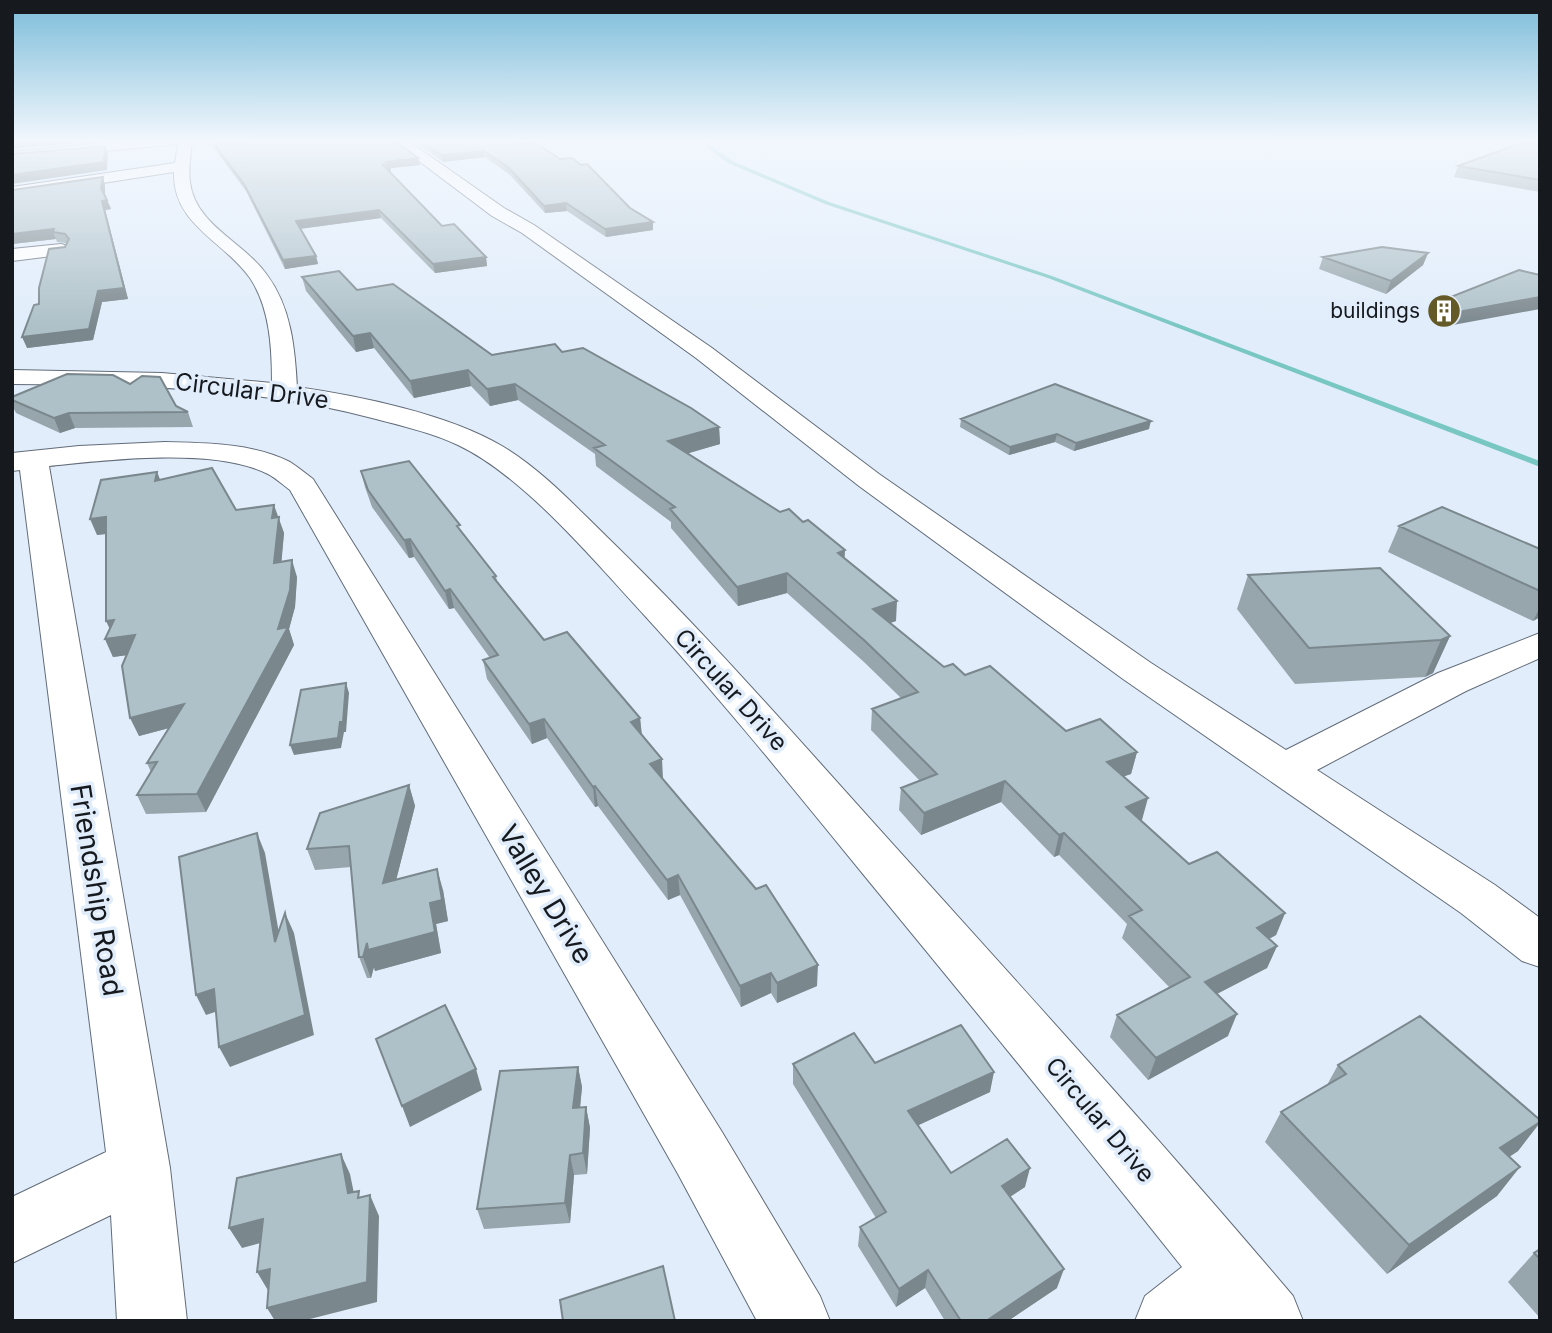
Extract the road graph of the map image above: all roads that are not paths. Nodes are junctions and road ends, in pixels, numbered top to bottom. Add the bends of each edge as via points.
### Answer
1 (187, 202) edge
2 (484, 202) edge
3 (61, 250) edge
4 (12, 255) edge
5 (12, 377) edge
6 (60, 377) junction
7 (285, 391) junction
8 (12, 403) edge
9 (22, 461) edge
10 (1540, 644) edge
11 (1284, 769) junction
12 (1540, 946) edge
13 (139, 1168) junction
14 (12, 1231) edge
15 (1249, 1296) edge
16 (152, 1321) edge
17 (795, 1321) edge
18 (1170, 1321) edge

1 - 7 street via 246,261 272,302 284,353
2 - 11 street via 704,353 869,480 1126,663
3 - 4 street
5 - 6 street, Circular Drive
6 - 7 street, Circular Drive via 203,382
6 - 8 street
7 - 15 street, Circular Drive via 371,408 447,430 514,466 635,583 743,701
9 - 13 street, Friendship Road
9 - 17 street, Valley Drive via 186,449 289,472 302,485 700,1153
10 - 11 street via 1452,682
11 - 12 street
13 - 14 street
13 - 16 street, Friendship Road
15 - 18 street

